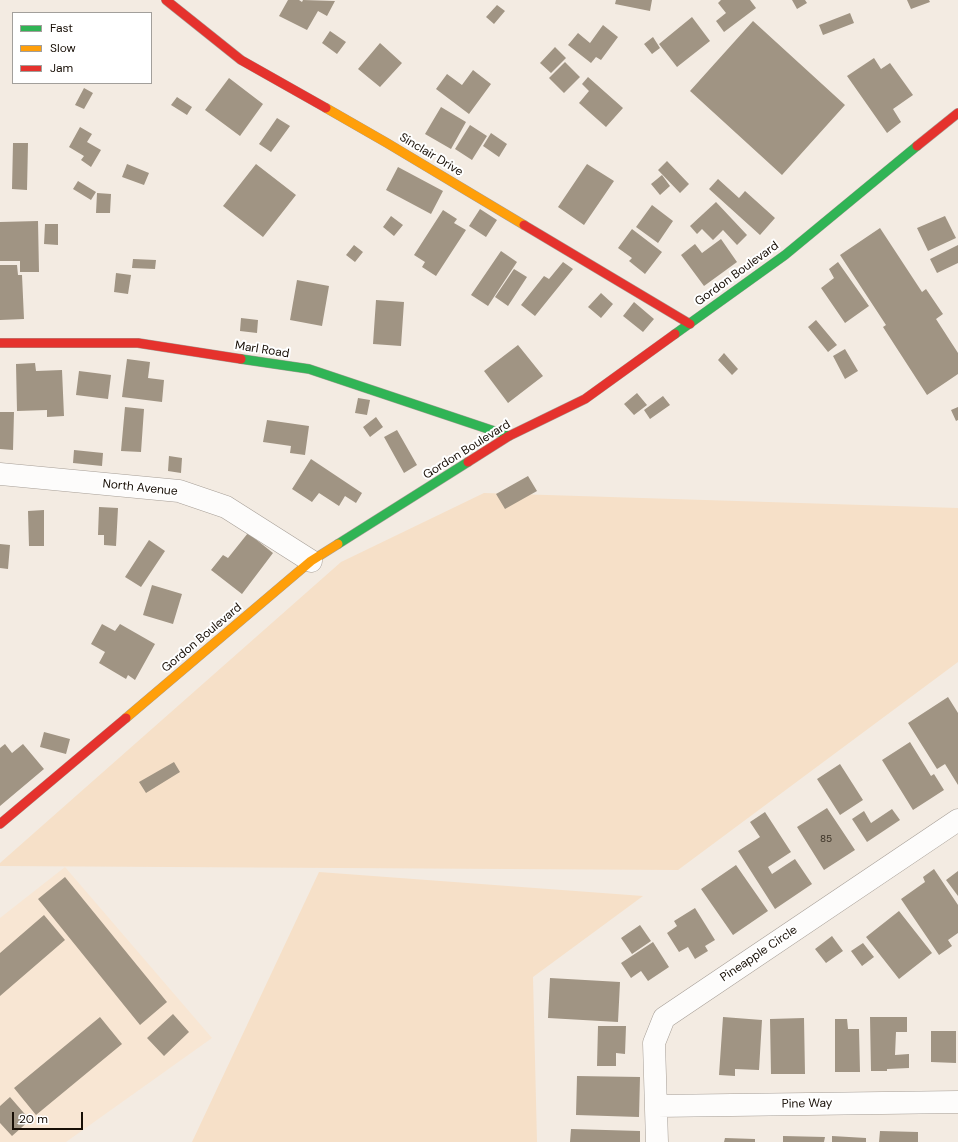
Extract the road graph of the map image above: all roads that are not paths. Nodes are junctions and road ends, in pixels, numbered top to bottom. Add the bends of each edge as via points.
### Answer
1 (166, 0) edge
2 (958, 113) edge
3 (690, 324) junction
4 (0, 343) edge
5 (509, 436) junction
6 (0, 474) edge
7 (311, 561) junction
8 (958, 820) edge
9 (0, 824) edge
10 (958, 1102) edge
11 (657, 1106) junction
12 (657, 1142) edge

1 - 3 street, Sinclair Drive via 241,60 387,143
2 - 3 street, Gordon Boulevard via 785,255
3 - 5 street, Gordon Boulevard via 585,399
4 - 5 street, Marl Road via 138,343 309,369
5 - 7 street, Gordon Boulevard
6 - 7 street, North Avenue via 179,491 226,507
7 - 9 street, Gordon Boulevard
8 - 11 street, Pineapple Circle via 664,1018 654,1043
10 - 11 street, Pine Way
11 - 12 street, Pineapple Circle

